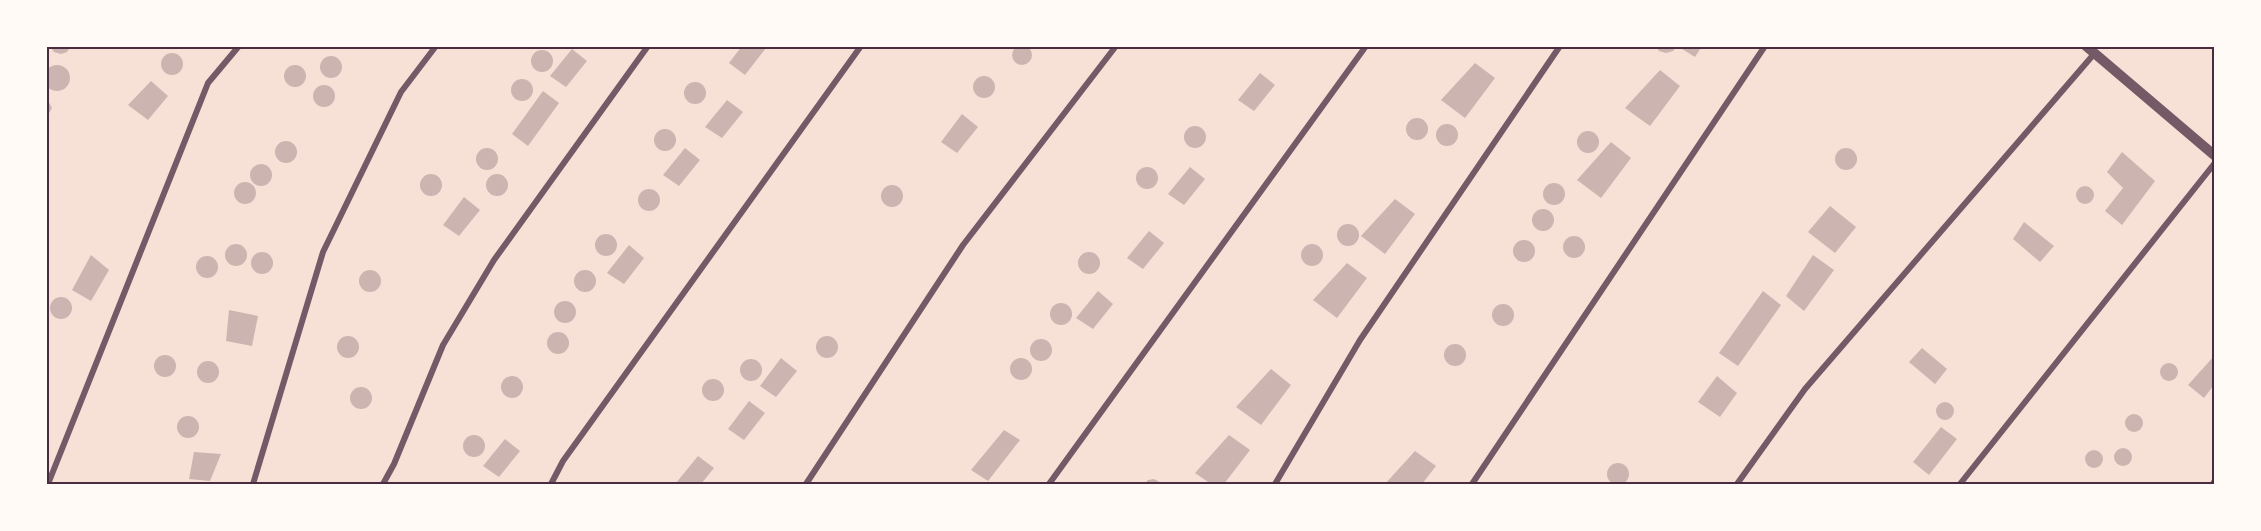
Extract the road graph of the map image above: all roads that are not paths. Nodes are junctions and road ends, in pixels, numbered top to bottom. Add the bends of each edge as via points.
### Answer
1 (239, 46) edge
2 (436, 46) edge
3 (648, 46) edge
4 (861, 46) edge
5 (1116, 46) edge
6 (1366, 46) edge
7 (1560, 46) edge
8 (1765, 46) edge
9 (2090, 50) edge
10 (2214, 155) edge
11 (2214, 164) edge
12 (48, 484) edge
13 (254, 484) edge
14 (383, 484) edge
15 (551, 484) edge
16 (806, 484) edge
17 (1049, 484) edge
18 (1275, 484) edge
19 (1472, 484) edge
20 (1737, 484) edge
21 (1960, 484) edge

1 - 12 street via 208,83
2 - 13 street via 400,92 323,252
3 - 14 street via 494,260 443,345
4 - 15 street via 563,461
5 - 16 street via 963,245
6 - 17 street
7 - 18 street via 1359,340
8 - 19 street
9 - 10 street
9 - 20 street via 1805,389
11 - 21 street

